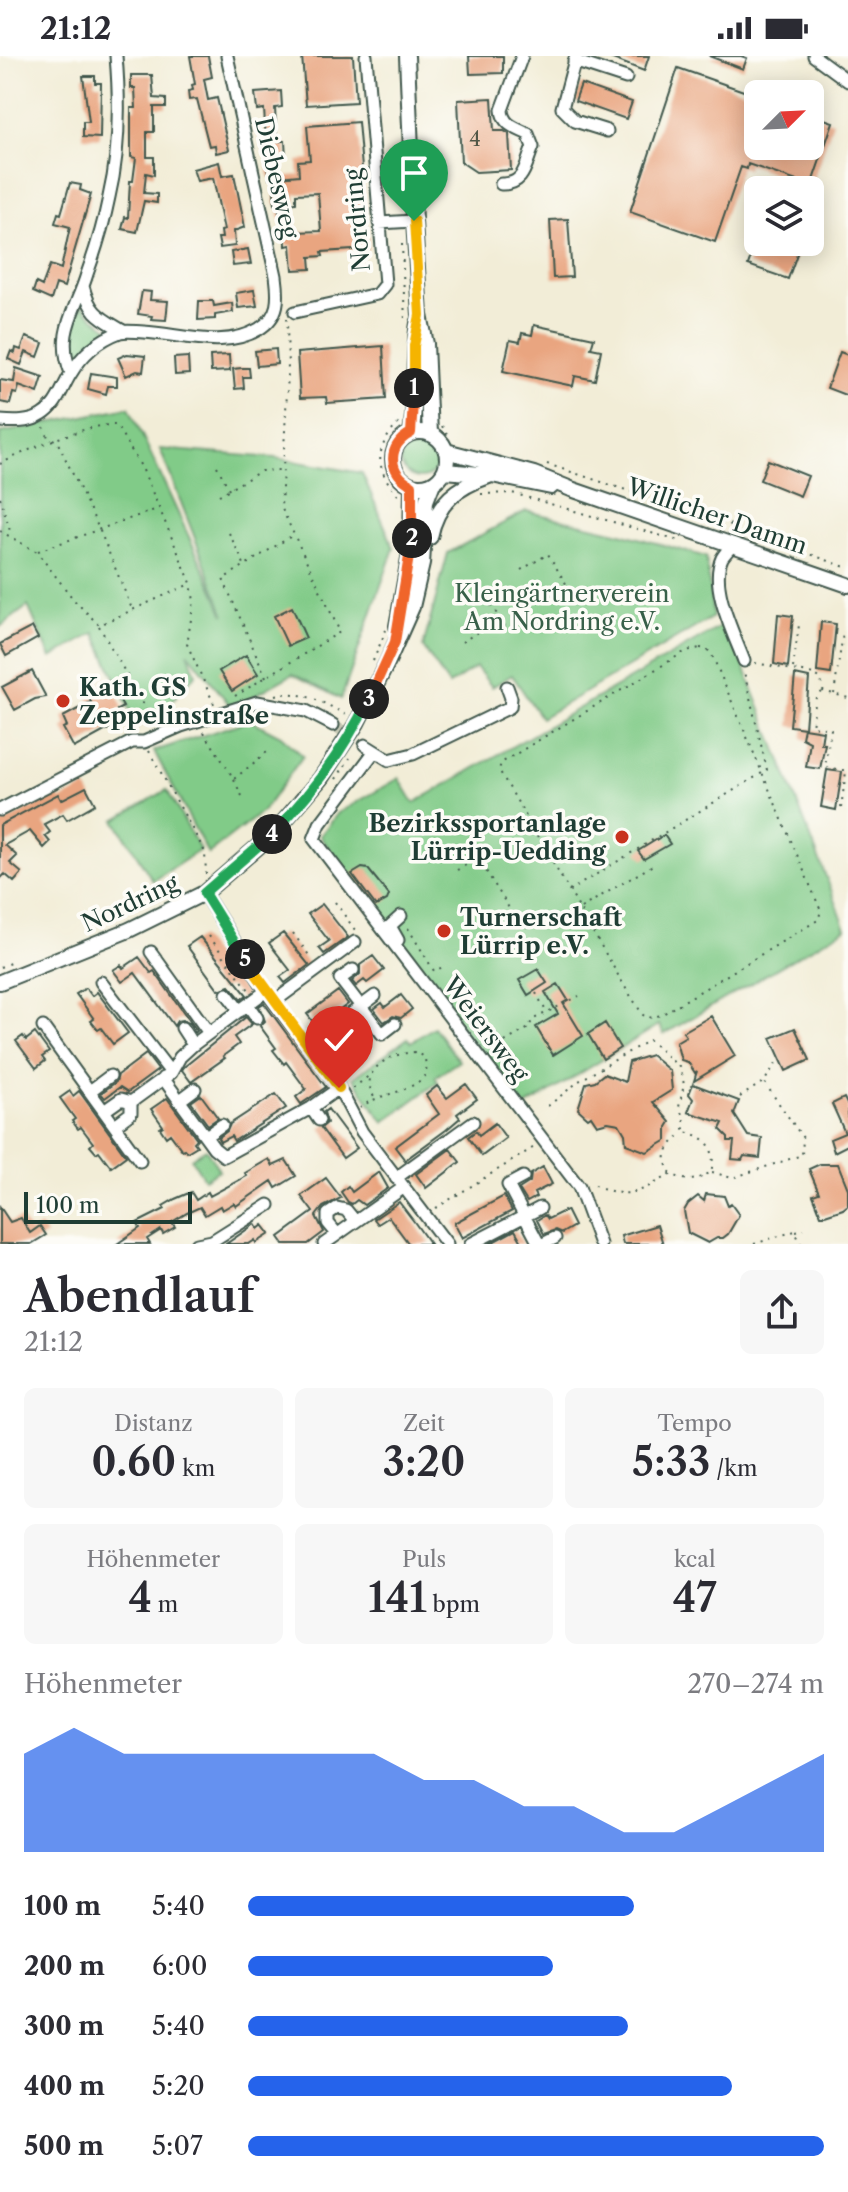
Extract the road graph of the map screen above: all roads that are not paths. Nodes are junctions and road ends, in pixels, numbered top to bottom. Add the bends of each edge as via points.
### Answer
1 (116, 56) edge
2 (227, 56) edge
3 (366, 56) edge
4 (407, 56) edge
5 (522, 56) edge
6 (814, 56) edge
7 (575, 59) edge
8 (626, 78) dead end
9 (848, 81) edge
10 (607, 131) dead end
11 (501, 184) dead end
12 (414, 221) junction
13 (379, 223) junction
14 (83, 285) junction
15 (286, 312) junction
16 (420, 315) junction
17 (123, 331) junction
18 (71, 373) junction
19 (0, 421) edge
20 (411, 433) junction
21 (430, 434) junction
22 (451, 447) junction
23 (445, 471) junction
24 (492, 475) junction
25 (433, 483) junction
26 (412, 485) junction
27 (571, 489) junction
28 (734, 544) junction
29 (422, 564) junction
30 (848, 585) edge
31 (395, 642) junction
32 (744, 661) road end
33 (507, 687) dead end
34 (333, 725) tunnel mouth
35 (0, 810) edge
36 (204, 893) junction
37 (401, 916) road end
38 (333, 941) dead end
39 (355, 942) road end
40 (399, 951) junction
41 (151, 952) dead end
42 (342, 952) junction
43 (294, 970) dead end
44 (353, 970) dead end
45 (303, 981) junction
46 (0, 982) edge
47 (101, 982) dead end
48 (266, 991) junction
49 (227, 994) dead end
50 (375, 996) dead end
51 (275, 1001) junction
52 (248, 1005) junction
53 (360, 1007) junction
54 (257, 1018) dead end
55 (395, 1024) dead end
56 (43, 1027) dead end
57 (182, 1028) dead end
58 (209, 1033) junction
59 (193, 1045) junction
60 (308, 1046) junction
61 (110, 1076) dead end
62 (167, 1076) junction
63 (195, 1089) dead end
64 (310, 1090) dead end
65 (90, 1091) junction
66 (341, 1092) junction
67 (179, 1101) junction
68 (131, 1102) junction
69 (315, 1105) junction
70 (104, 1111) junction
71 (319, 1120) dead end
72 (473, 1122) dead end
73 (115, 1125) junction
74 (222, 1125) dead end
75 (206, 1136) junction
76 (140, 1161) dead end
77 (523, 1177) dead end
78 (400, 1183) junction
79 (269, 1205) dead end
80 (540, 1208) dead end
81 (524, 1216) junction
82 (355, 1221) junction
83 (337, 1234) junction
84 (555, 1238) dead end
85 (197, 1244) edge
86 (324, 1244) edge
87 (447, 1244) edge
88 (471, 1244) edge
89 (541, 1244) edge
90 (600, 1244) edge

1 - 14 street via 116,163
2 - 15 street, Diebesweg
3 - 13 street, Nordring
4 - 12 main road
5 - 11 street via 502,118 528,134 533,147 519,181
6 - 9 street
7 - 8 street
7 - 10 street via 562,108 575,121
12 - 13 street
12 - 16 main road
13 - 15 street, Nordring via 385,284 377,294
14 - 17 street via 88,304 99,317
14 - 18 street via 65,327
15 - 17 street via 250,334 229,339
16 - 20 main road
16 - 21 main road
17 - 18 street via 98,343
18 - 19 street via 55,404 40,417
20 - 21 main road
20 - 26 main road via 397,443 392,460 398,476
21 - 22 main road
22 - 23 main road
22 - 27 main road, Willicher Damm
23 - 24 main road, Willicher Damm
23 - 25 main road
24 - 27 main road, Willicher Damm
24 - 29 main road via 458,489 444,502
25 - 26 main road
25 - 29 main road, Nordring via 426,501
26 - 31 main road, Nordring via 411,547
27 - 28 main road, Willicher Damm
28 - 30 main road, Willicher Damm
28 - 32 street via 721,560 718,576 723,608
29 - 31 main road, Nordring via 412,607
31 - 36 main road, Nordring via 357,723 321,778 274,833
33 - 40 street, Weiersweg via 510,707 413,754 389,760 370,748 320,824 314,839 320,851
34 - 35 street via 306,711 257,702 132,742
36 - 46 main road, Nordring
36 - 48 street
37 - 40 street via 390,926
38 - 42 street
39 - 42 street
40 - 90 street, Weiersweg via 579,1187
41 - 58 street
42 - 45 street
43 - 45 street
44 - 53 street via 340,979
45 - 51 street
47 - 62 street
48 - 51 street
48 - 52 street
49 - 52 street
50 - 53 street
51 - 60 street
52 - 54 street
52 - 58 street
53 - 55 street via 382,1034
53 - 60 street
56 - 65 street
57 - 59 street
58 - 59 street
59 - 62 street
60 - 66 street
61 - 65 street
62 - 67 street
62 - 68 street
63 - 67 street
64 - 69 street
65 - 70 street
66 - 69 street
66 - 78 street
67 - 75 street
68 - 70 street via 121,1099
68 - 73 street via 131,1113
69 - 71 street
69 - 75 street via 224,1156
70 - 73 street
72 - 78 street
73 - 76 street
74 - 75 street
77 - 81 street via 508,1185
78 - 82 street
78 - 87 street
79 - 85 street via 212,1241
80 - 81 street
81 - 88 street
81 - 89 street
82 - 83 street
82 - 83 street via 346,1210 328,1214
83 - 86 street
84 - 89 street

